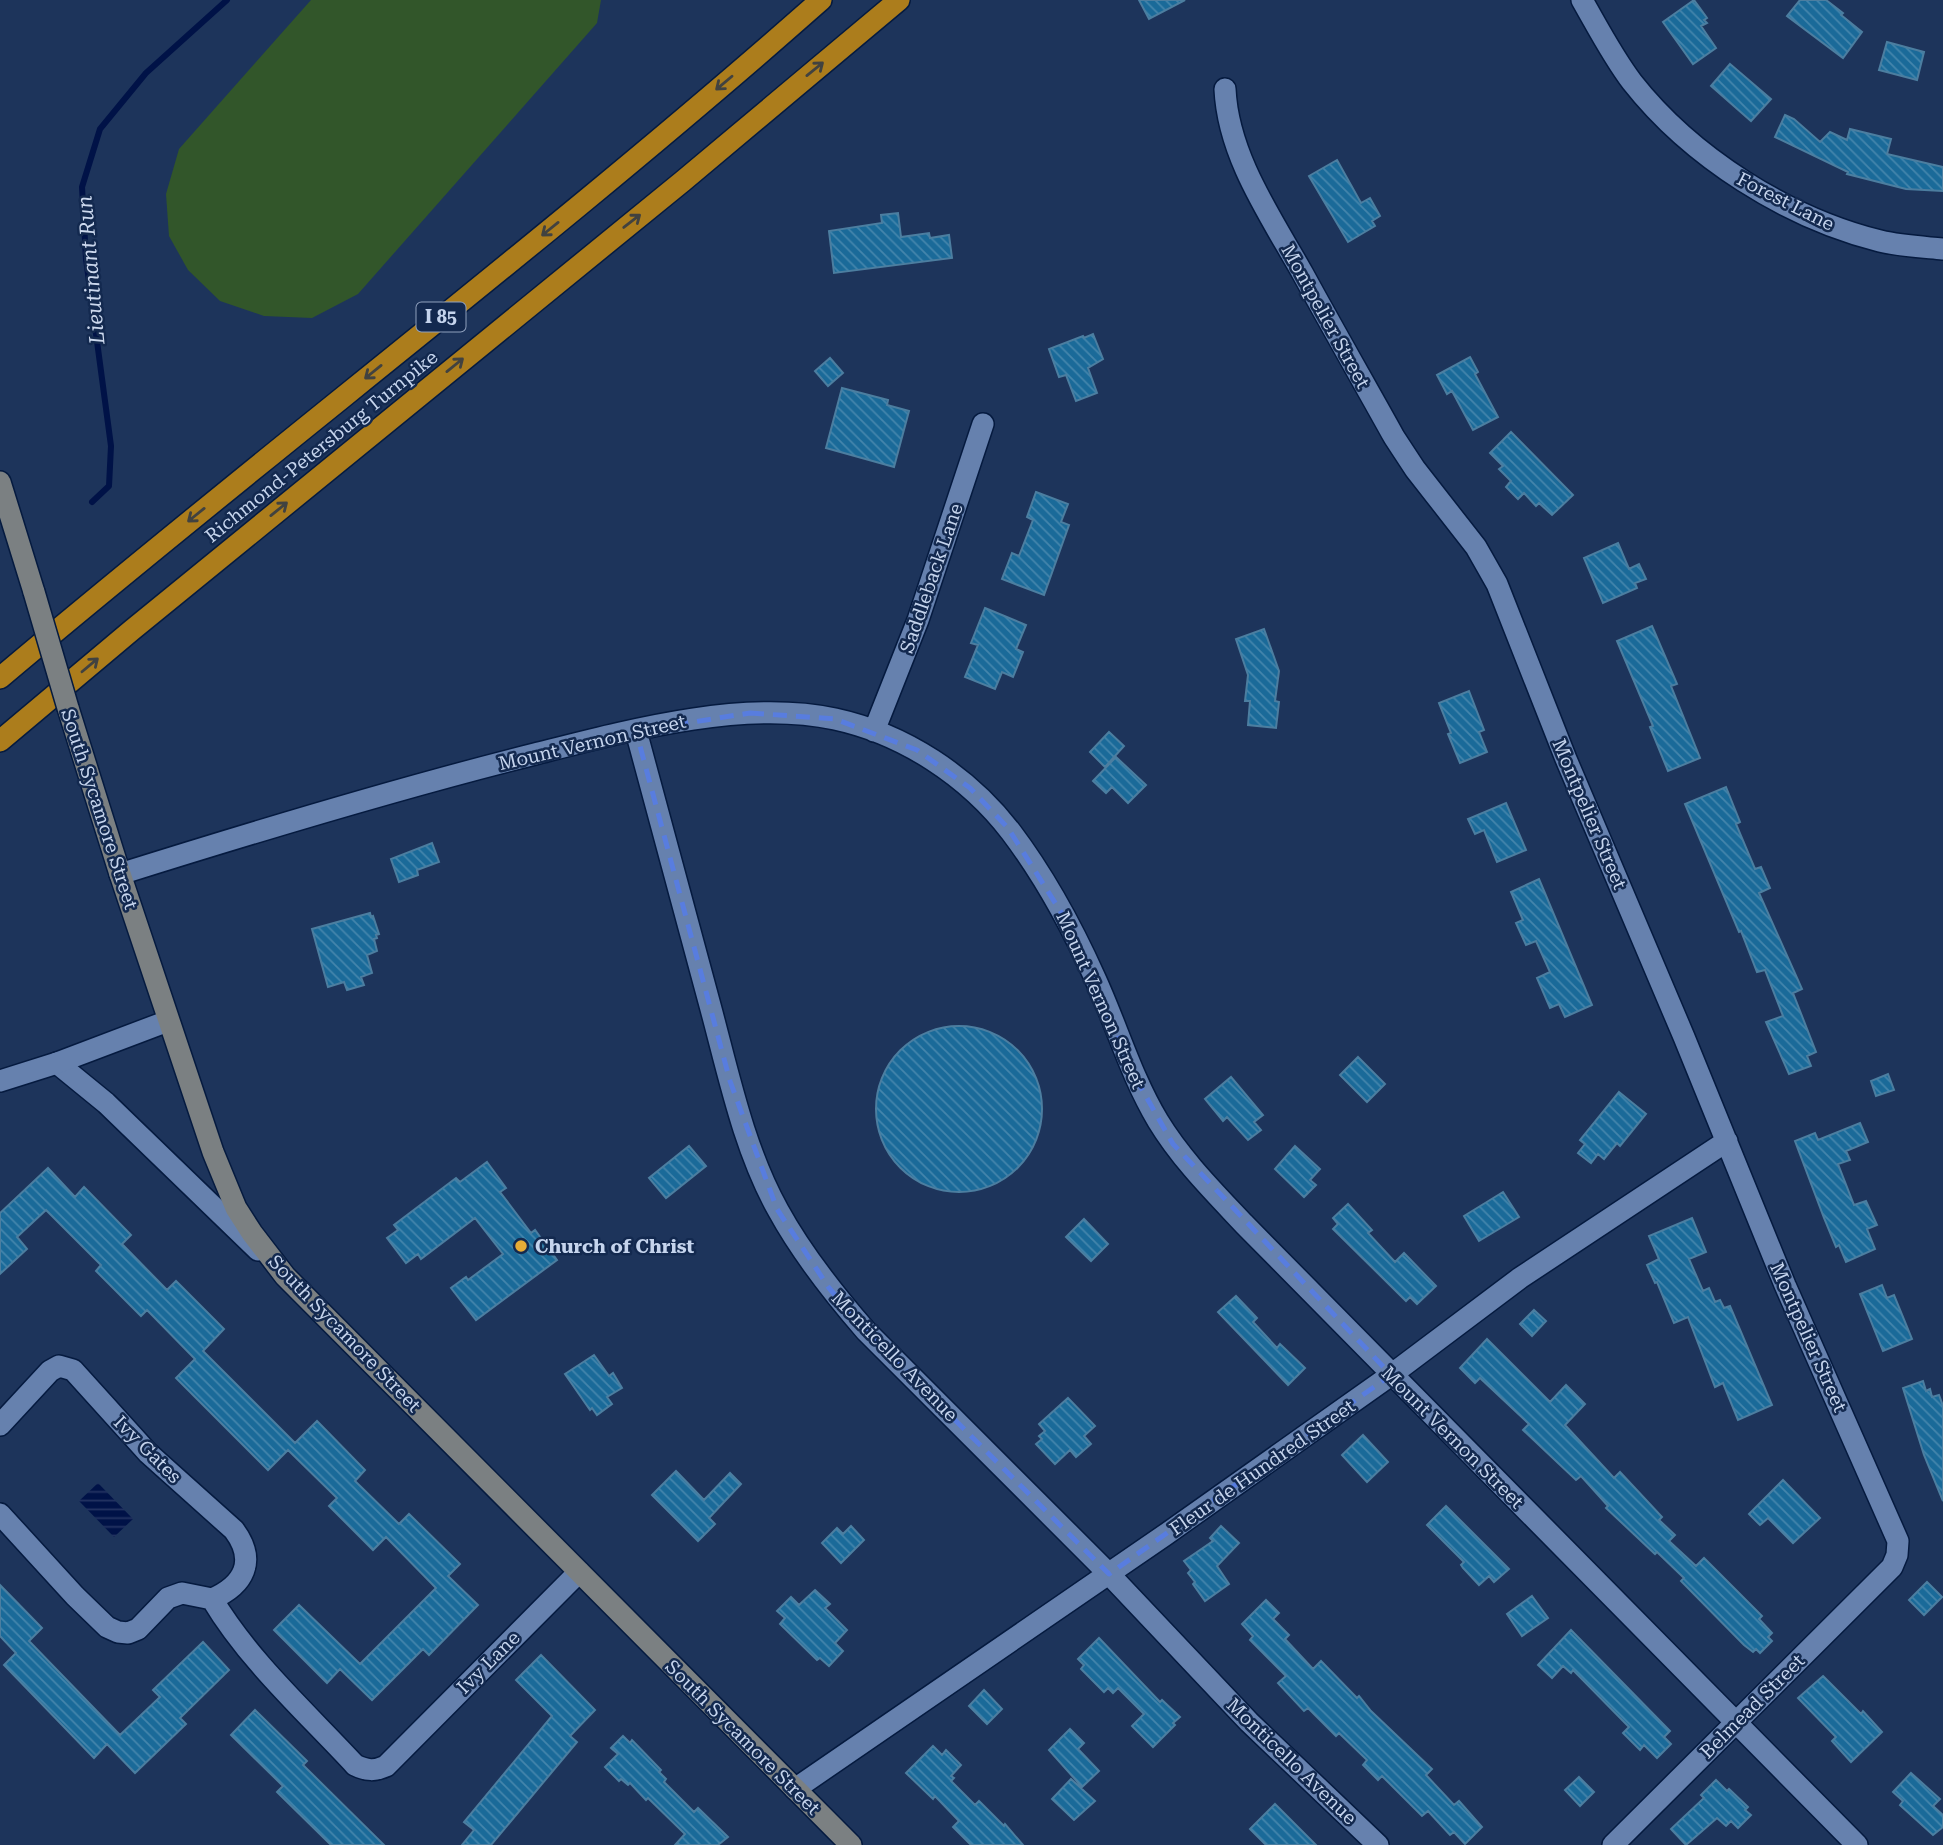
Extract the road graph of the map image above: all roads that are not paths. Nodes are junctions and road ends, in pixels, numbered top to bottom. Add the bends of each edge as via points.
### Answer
1 (821, 0) edge
2 (899, 0) edge
3 (1582, 0) edge
4 (1226, 89) dead end
5 (1943, 249) edge
6 (983, 424) dead end
7 (0, 482) edge
8 (0, 678) edge
9 (636, 731) junction
10 (874, 731) junction
11 (0, 741) edge
12 (120, 874) junction
13 (168, 1021) junction
14 (57, 1063) junction
15 (0, 1081) edge
16 (1727, 1141) junction
17 (285, 1276) junction
18 (1391, 1375) junction
19 (0, 1424) edge
20 (0, 1514) edge
21 (1892, 1567) joint
22 (579, 1572) junction
23 (1109, 1574) junction
24 (212, 1599) junction
25 (1736, 1722) junction
26 (795, 1789) junction
27 (851, 1845) edge
28 (1378, 1845) edge
29 (1612, 1845) edge
30 (1857, 1845) edge

1 -> 8 highway, Richmond-Petersburg Turnpike / I 85
11 -> 2 highway, Richmond-Petersburg Turnpike / I 85
3 - 5 street, Forest Lane via 1632,82 1700,150 1737,178 1845,231
4 - 16 street, Montpelier Street via 1226,114 1233,138 1261,201 1394,438 1476,547 1497,584
6 - 10 street, Saddleback Lane via 918,620
7 - 12 main road, South Sycamore Street, bridge
9 - 10 street, Mount Vernon Street via 750,713 835,719
9 - 12 street, Mount Vernon Street via 442,777
9 - 23 street, Monticello Avenue via 730,1081 754,1157 777,1209 823,1279 866,1331
10 - 18 street, Mount Vernon Street via 939,763 1008,828 1071,928 1135,1077 1173,1144
12 - 13 main road, South Sycamore Street
13 - 14 street
13 - 17 main road, South Sycamore Street via 236,1208
14 - 15 street
14 - 17 street via 106,1103
16 - 18 street, Fleur de Hundred Street via 1520,1279
16 - 21 street, Montpelier Street via 1785,1285 1896,1533 1897,1555
17 - 22 main road, South Sycamore Street
18 - 23 street, Fleur de Hundred Street
18 - 25 street, Mount Vernon Street
19 - 24 street, Ivy Gates via 50,1371 59,1366 73,1370 148,1453 243,1542 246,1555 241,1575 226,1592
20 - 24 street via 107,1628 128,1633 138,1629 168,1598 183,1593
21 - 25 street, Belmead Street
22 - 24 street, Ivy Lane via 387,1766 376,1770 355,1765 247,1650
22 - 26 main road, South Sycamore Street
23 - 26 street, Fleur de Hundred Street
23 - 28 street, Monticello Avenue via 1249,1722
25 - 29 street, Belmead Street
25 - 30 street, Mount Vernon Street
26 - 27 main road, South Sycamore Street

